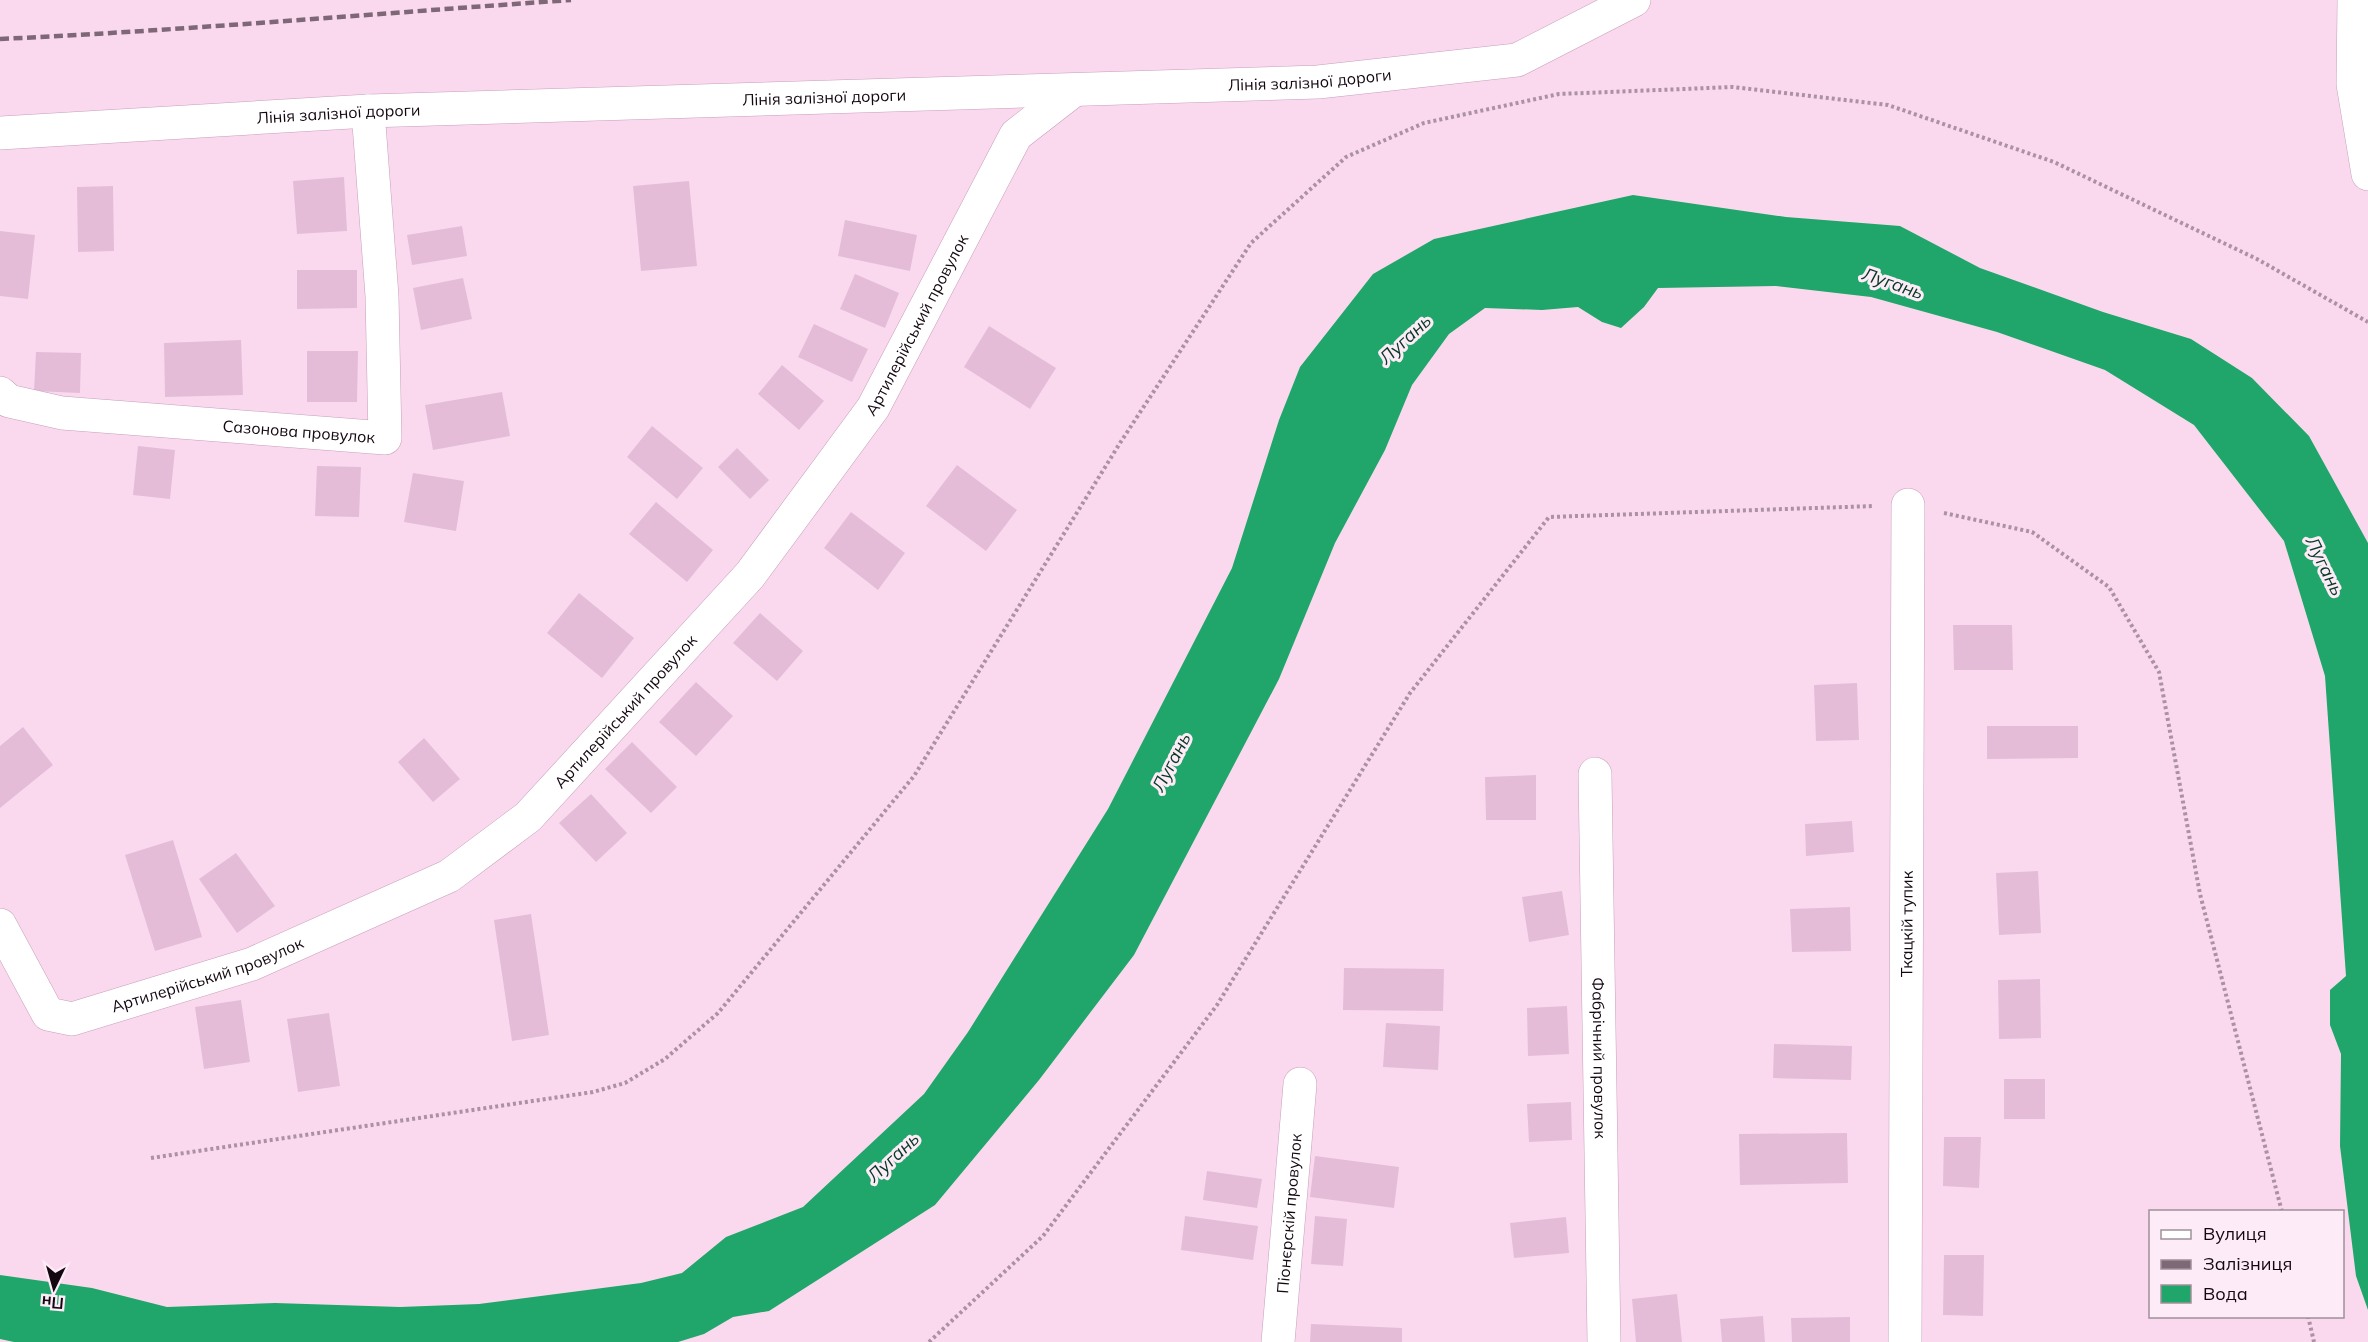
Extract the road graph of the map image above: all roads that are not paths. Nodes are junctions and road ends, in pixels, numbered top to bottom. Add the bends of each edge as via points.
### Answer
1 (1634, 0) edge
2 (2354, 0) edge
3 (1074, 90) junction
4 (368, 111) junction
5 (0, 133) edge
6 (2368, 174) edge
7 (0, 393) edge
8 (1908, 505) road end
9 (1595, 774) dead end
10 (0, 925) edge
11 (1300, 1084) dead end
12 (1278, 1342) edge
13 (1604, 1342) edge
14 (1905, 1342) edge

1 - 3 street, Лінія залізної дороги via 1517,60 1318,82
2 - 6 street via 2354,84
3 - 4 street, Лінія залізної дороги
3 - 10 street, Артилерійський провулок via 1016,135 873,408 757,566 528,817 449,876 252,964 72,1019 48,1014
4 - 5 street, Лінія залізної дороги
4 - 7 street, Сазонова провулок via 382,296 385,438 62,413 9,401
8 - 14 street, Ткацкій тупик
9 - 13 street, Фабрічний провулок
11 - 12 street, Піонєрскій провулок

